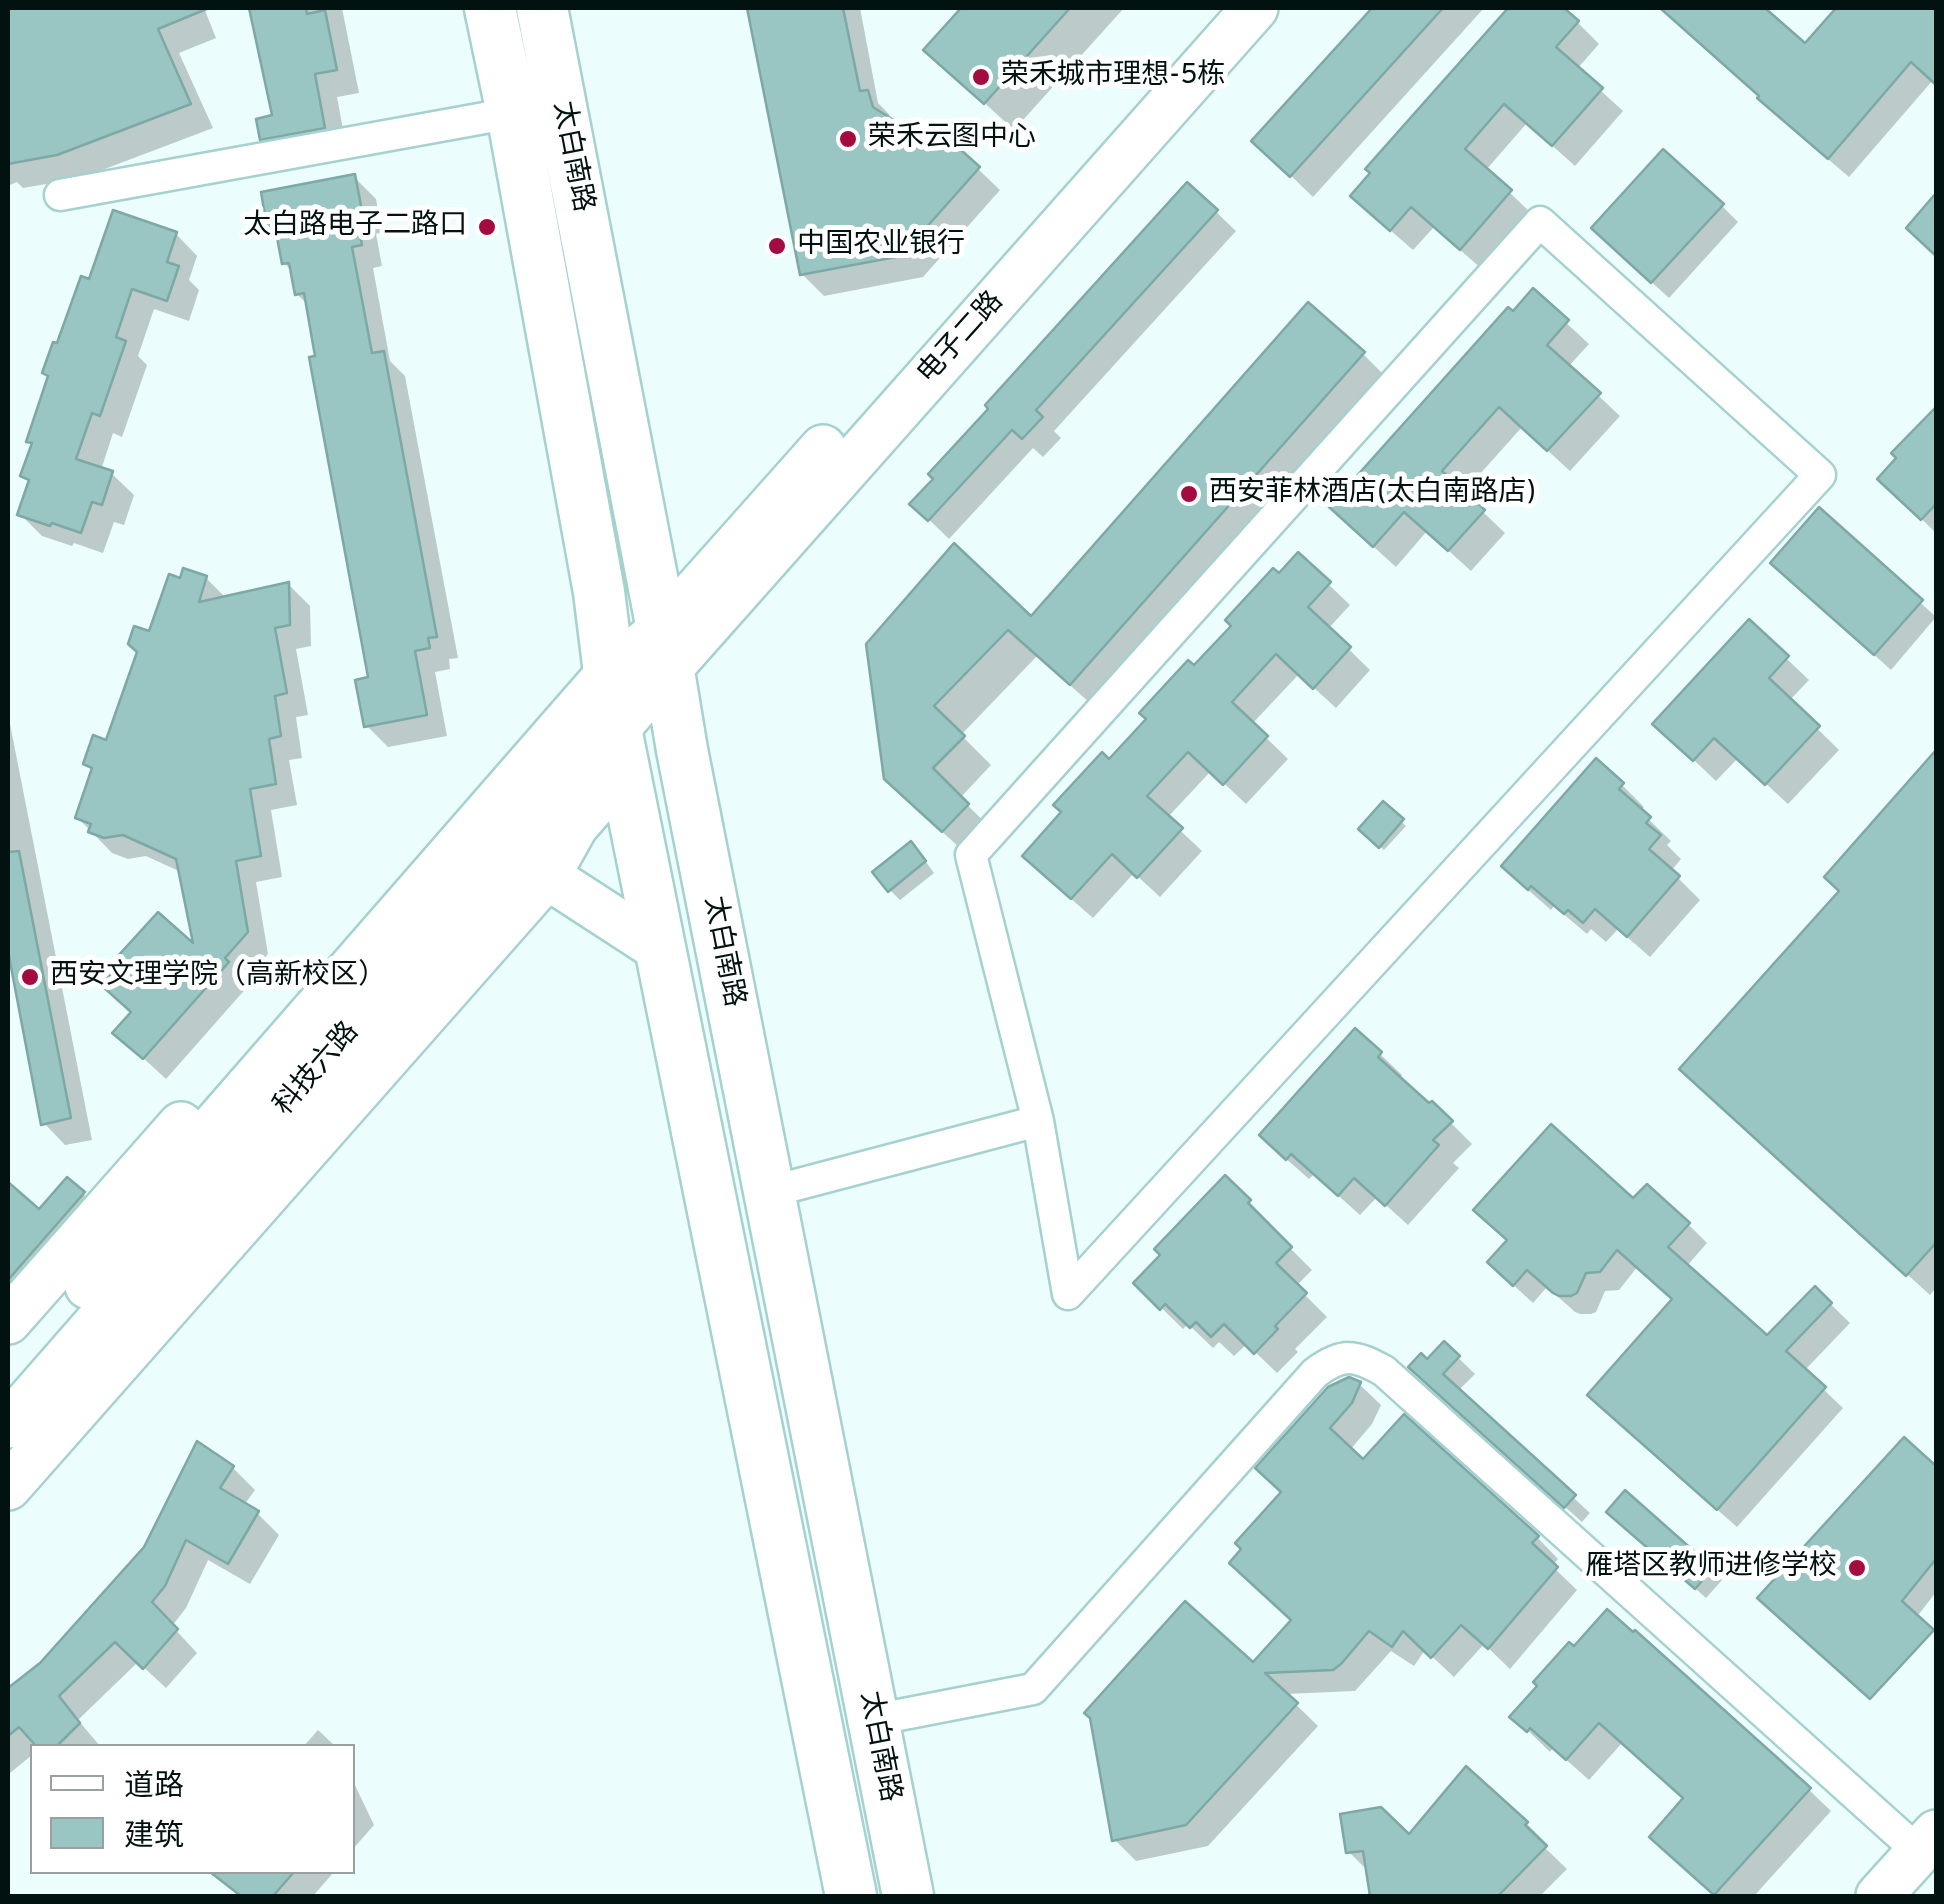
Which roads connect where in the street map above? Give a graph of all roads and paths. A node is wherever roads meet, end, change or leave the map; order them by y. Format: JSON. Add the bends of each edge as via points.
{"nodes":[{"id":1,"x":490,"y":8,"type":"edge"},
{"id":2,"x":542,"y":8,"type":"edge"},
{"id":3,"x":1216,"y":8,"type":"edge"},
{"id":4,"x":1255,"y":8,"type":"edge"},
{"id":5,"x":512,"y":113,"type":"junction"},
{"id":6,"x":60,"y":195,"type":"dead end"},
{"id":7,"x":665,"y":649,"type":"junction"},
{"id":8,"x":608,"y":659,"type":"junction"},
{"id":9,"x":620,"y":749,"type":"junction"},
{"id":10,"x":505,"y":857,"type":"junction"},
{"id":11,"x":547,"y":876,"type":"junction"},
{"id":12,"x":661,"y":950,"type":"junction"},
{"id":13,"x":1038,"y":1122,"type":"junction"},
{"id":14,"x":769,"y":1192,"type":"junction"},
{"id":15,"x":8,"y":1322,"type":"edge"},
{"id":16,"x":8,"y":1378,"type":"edge"},
{"id":17,"x":8,"y":1425,"type":"edge"},
{"id":18,"x":8,"y":1488,"type":"edge"},
{"id":19,"x":873,"y":1720,"type":"junction"},
{"id":20,"x":1928,"y":1843,"type":"edge"},
{"id":21,"x":851,"y":1896,"type":"edge"},
{"id":22,"x":908,"y":1896,"type":"edge"},
{"id":23,"x":1879,"y":1896,"type":"edge"}],
"edges":[{"from":1,"to":5,"type":"main road","name":"太白南路"},
{"from":2,"to":7,"type":"main road","name":"太白南路"},
{"from":3,"to":7,"type":"main road","name":"电子二路"},
{"from":4,"to":7,"type":"main road","name":"电子二路"},
{"from":5,"to":6,"type":"street"},
{"from":5,"to":8,"type":"main road","name":"太白南路"},
{"from":7,"to":8,"type":"main road","name":"科技六路"},
{"from":7,"to":9,"type":"main road","name":"科技六路"},
{"from":7,"to":14,"type":"main road","name":"太白南路"},
{"from":8,"to":9,"type":"main road","name":"太白南路"},
{"from":8,"to":15,"type":"main road"},
{"from":8,"to":16,"type":"main road","name":"科技六路"},
{"from":9,"to":10,"type":"main road","name":"科技六路"},
{"from":9,"to":11,"type":"main road"},
{"from":9,"to":12,"type":"main road","name":"太白南路"},
{"from":10,"to":11,"type":"main road"},
{"from":10,"to":17,"type":"main road","name":"科技六路"},
{"from":11,"to":12,"type":"main road"},
{"from":11,"to":18,"type":"main road"},
{"from":12,"to":21,"type":"main road","name":"太白南路"},
{"from":13,"to":13,"type":"street","via":[[971,856],[1540,222],[1820,475],[1068,1294]]},
{"from":13,"to":14,"type":"street"},
{"from":14,"to":19,"type":"main road","name":"太白南路"},
{"from":19,"to":20,"type":"street","via":[[1033,1689],[1315,1373],[1333,1360],[1358,1357],[1384,1370]]},
{"from":19,"to":22,"type":"main road","name":"太白南路"},
{"from":20,"to":23,"type":"main road"}]}
